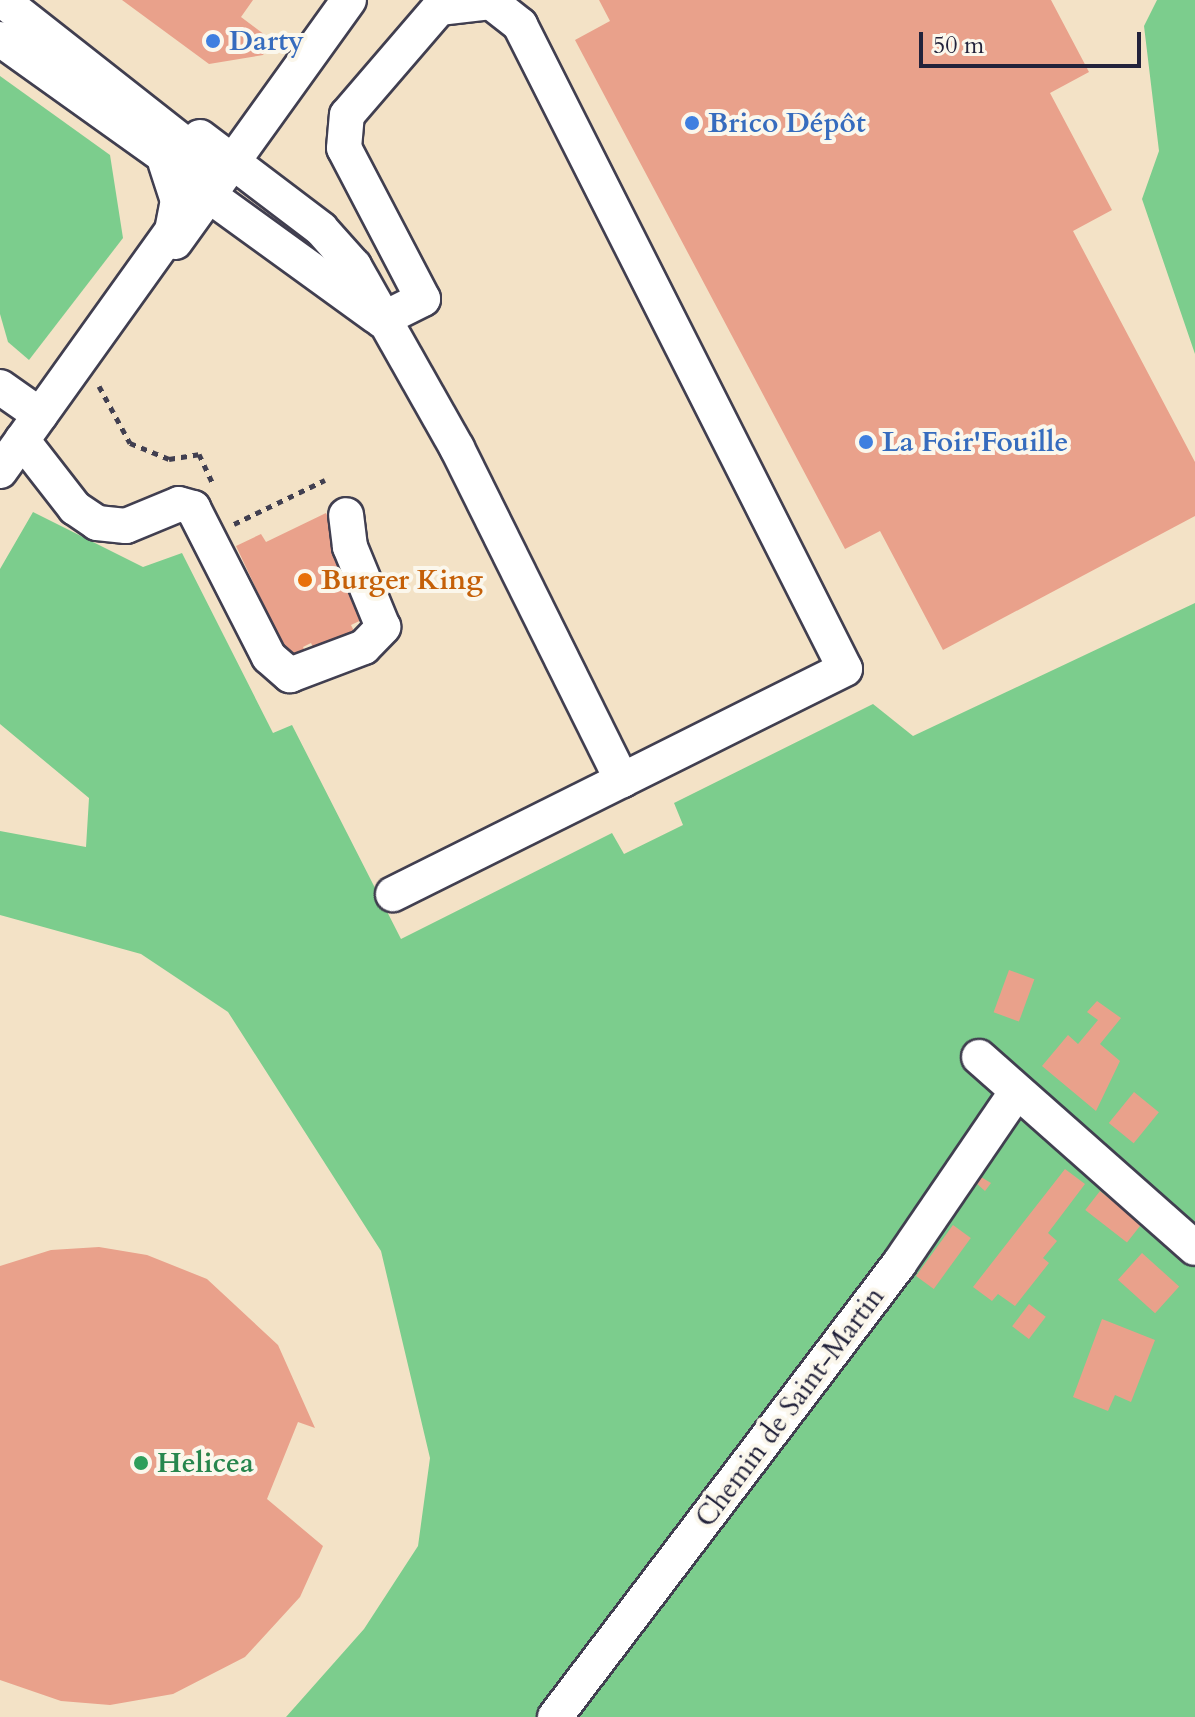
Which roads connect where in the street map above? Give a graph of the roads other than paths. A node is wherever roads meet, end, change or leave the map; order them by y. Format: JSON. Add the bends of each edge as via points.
{"nodes":[{"id":1,"x":2,"y":0,"type":"edge"},
{"id":2,"x":349,"y":0,"type":"edge"},
{"id":3,"x":443,"y":4,"type":"edge"},
{"id":4,"x":0,"y":39,"type":"edge"},
{"id":5,"x":269,"y":108,"type":"junction"},
{"id":6,"x":158,"y":117,"type":"junction"},
{"id":7,"x":200,"y":137,"type":"junction"},
{"id":8,"x":166,"y":163,"type":"junction"},
{"id":9,"x":234,"y":164,"type":"junction"},
{"id":10,"x":201,"y":194,"type":"junction"},
{"id":11,"x":155,"y":262,"type":"junction"},
{"id":12,"x":381,"y":320,"type":"junction"},
{"id":13,"x":0,"y":387,"type":"edge"},
{"id":14,"x":31,"y":428,"type":"junction"},
{"id":15,"x":0,"y":471,"type":"edge"},
{"id":16,"x":346,"y":515,"type":"dead end"},
{"id":17,"x":622,"y":780,"type":"junction"},
{"id":18,"x":393,"y":894,"type":"dead end"},
{"id":19,"x":979,"y":1057,"type":"dead end"},
{"id":20,"x":1017,"y":1091,"type":"junction"},
{"id":21,"x":1195,"y":1248,"type":"edge"},
{"id":22,"x":555,"y":1717,"type":"edge"}],
"edges":[{"from":1,"to":6,"type":"street"},
{"from":2,"to":5,"type":"street"},
{"from":3,"to":12,"type":"street","via":[[347,115],[342,137],[354,170],[423,299]]},
{"from":3,"to":17,"type":"street","via":[[491,2],[520,25],[845,669]]},
{"from":4,"to":8,"type":"street"},
{"from":5,"to":7,"type":"street","via":[[236,134]]},
{"from":5,"to":9,"type":"street"},
{"from":6,"to":7,"type":"street"},
{"from":6,"to":10,"type":"street"},
{"from":7,"to":9,"type":"street"},
{"from":8,"to":10,"type":"street"},
{"from":8,"to":11,"type":"street","via":[[178,209]]},
{"from":9,"to":10,"type":"street"},
{"from":9,"to":12,"type":"street","via":[[335,242]]},
{"from":10,"to":11,"type":"street"},
{"from":10,"to":12,"type":"street"},
{"from":11,"to":14,"type":"street"},
{"from":12,"to":17,"type":"street","via":[[446,428]]},
{"from":13,"to":14,"type":"street"},
{"from":14,"to":15,"type":"street"},
{"from":14,"to":16,"type":"street","via":[[75,508],[97,523],[134,525],[179,504],[197,512],[269,657],[296,676],[371,643],[383,627],[350,547]]},
{"from":17,"to":18,"type":"street"},
{"from":19,"to":20,"type":"street"},
{"from":20,"to":21,"type":"street"},
{"from":20,"to":22,"type":"street","name":"Chemin de Saint-Martin","via":[[899,1264]]}]}
